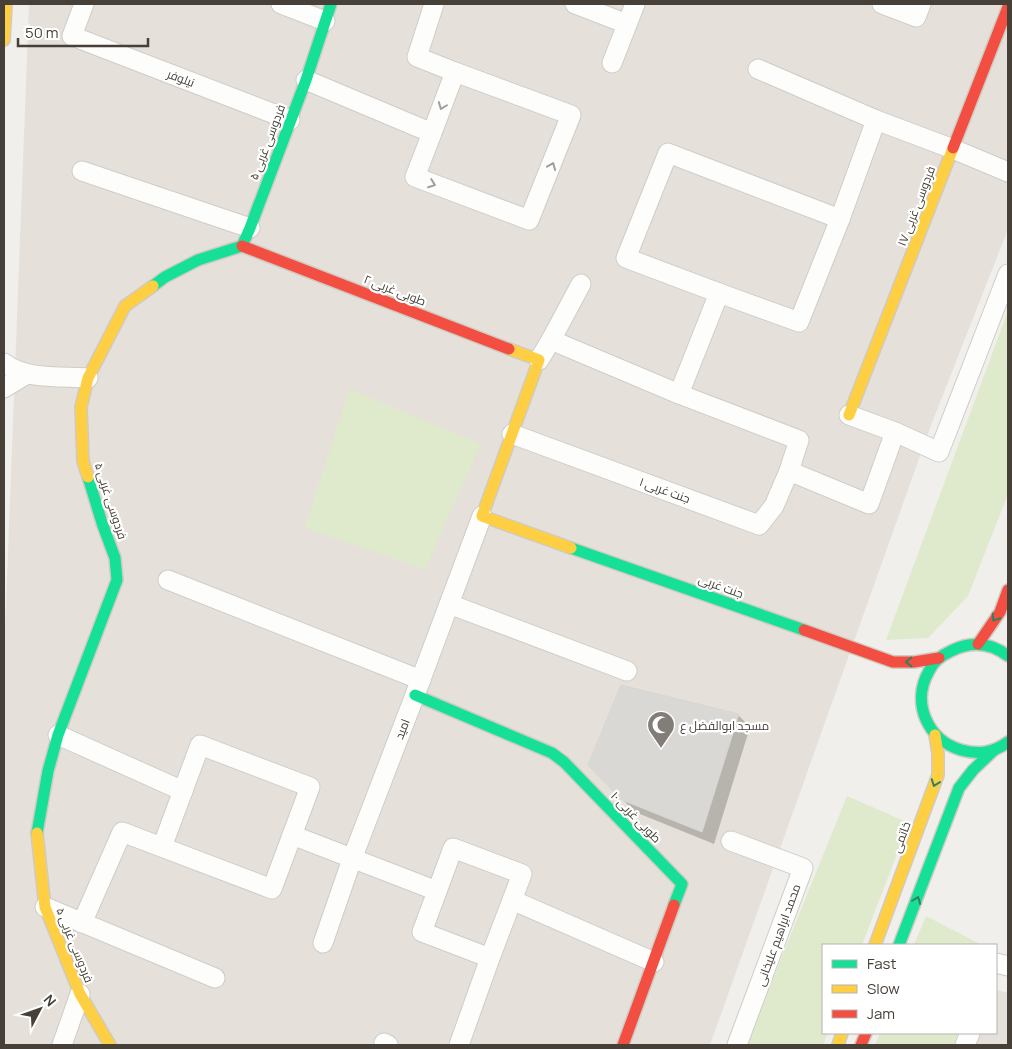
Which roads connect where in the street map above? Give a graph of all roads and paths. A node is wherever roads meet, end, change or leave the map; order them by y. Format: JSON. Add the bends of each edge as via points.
{"nodes":[{"id":1,"x":6,"y":4,"type":"edge"},
{"id":2,"x":84,"y":4,"type":"edge"},
{"id":3,"x":281,"y":4,"type":"edge"},
{"id":4,"x":434,"y":4,"type":"edge"},
{"id":5,"x":575,"y":4,"type":"edge"},
{"id":6,"x":635,"y":4,"type":"edge"},
{"id":7,"x":882,"y":4,"type":"edge"},
{"id":8,"x":921,"y":4,"type":"edge"},
{"id":9,"x":1008,"y":7,"type":"edge"},
{"id":10,"x":328,"y":12,"type":"edge"},
{"id":11,"x":627,"y":24,"type":"junction"},
{"id":12,"x":4,"y":40,"type":"edge"},
{"id":13,"x":612,"y":63,"type":"dead end"},
{"id":14,"x":758,"y":69,"type":"dead end"},
{"id":15,"x":455,"y":72,"type":"junction"},
{"id":16,"x":306,"y":80,"type":"junction"},
{"id":17,"x":290,"y":120,"type":"junction"},
{"id":18,"x":876,"y":120,"type":"junction"},
{"id":19,"x":432,"y":133,"type":"junction"},
{"id":20,"x":953,"y":149,"type":"junction"},
{"id":21,"x":82,"y":171,"type":"dead end"},
{"id":22,"x":1008,"y":172,"type":"edge"},
{"id":23,"x":840,"y":219,"type":"junction"},
{"id":24,"x":250,"y":228,"type":"junction"},
{"id":25,"x":242,"y":246,"type":"junction"},
{"id":26,"x":1008,"y":274,"type":"edge"},
{"id":27,"x":581,"y":284,"type":"dead end"},
{"id":28,"x":719,"y":293,"type":"junction"},
{"id":29,"x":551,"y":340,"type":"junction"},
{"id":30,"x":539,"y":360,"type":"junction"},
{"id":31,"x":4,"y":363,"type":"edge"},
{"id":32,"x":27,"y":374,"type":"junction"},
{"id":33,"x":88,"y":378,"type":"junction"},
{"id":34,"x":4,"y":388,"type":"edge"},
{"id":35,"x":679,"y":394,"type":"junction"},
{"id":36,"x":849,"y":416,"type":"joint"},
{"id":37,"x":894,"y":432,"type":"junction"},
{"id":38,"x":512,"y":434,"type":"junction"},
{"id":39,"x":789,"y":471,"type":"junction"},
{"id":40,"x":482,"y":516,"type":"junction"},
{"id":41,"x":168,"y":580,"type":"dead end"},
{"id":42,"x":1008,"y":590,"type":"edge"},
{"id":43,"x":449,"y":604,"type":"junction"},
{"id":44,"x":978,"y":644,"type":"junction"},
{"id":45,"x":1008,"y":656,"type":"edge"},
{"id":46,"x":879,"y":657,"type":"junction"},
{"id":47,"x":939,"y":658,"type":"junction"},
{"id":48,"x":627,"y":672,"type":"dead end"},
{"id":49,"x":897,"y":674,"type":"dead end"},
{"id":50,"x":418,"y":688,"type":"junction"},
{"id":51,"x":911,"y":694,"type":"dead end"},
{"id":52,"x":924,"y":717,"type":"junction"},
{"id":53,"x":58,"y":735,"type":"junction"},
{"id":54,"x":935,"y":735,"type":"junction"},
{"id":55,"x":1008,"y":742,"type":"edge"},
{"id":56,"x":994,"y":750,"type":"junction"},
{"id":57,"x":183,"y":791,"type":"junction"},
{"id":58,"x":292,"y":835,"type":"junction"},
{"id":59,"x":731,"y":841,"type":"dead end"},
{"id":60,"x":162,"y":847,"type":"junction"},
{"id":61,"x":352,"y":859,"type":"junction"},
{"id":62,"x":437,"y":891,"type":"junction"},
{"id":63,"x":512,"y":900,"type":"junction"},
{"id":64,"x":45,"y":907,"type":"junction"},
{"id":65,"x":82,"y":923,"type":"junction"},
{"id":66,"x":323,"y":943,"type":"dead end"},
{"id":67,"x":875,"y":944,"type":"edge"},
{"id":68,"x":899,"y":944,"type":"edge"},
{"id":69,"x":490,"y":958,"type":"junction"},
{"id":70,"x":654,"y":962,"type":"junction"},
{"id":71,"x":215,"y":978,"type":"dead end"},
{"id":72,"x":80,"y":994,"type":"junction"},
{"id":73,"x":62,"y":1045,"type":"edge"},
{"id":74,"x":110,"y":1045,"type":"edge"},
{"id":75,"x":459,"y":1045,"type":"edge"},
{"id":76,"x":623,"y":1045,"type":"edge"},
{"id":77,"x":737,"y":1045,"type":"edge"}],
"edges":[{"from":1,"to":12,"type":"street"},
{"from":2,"to":17,"type":"street","name":"نیلوفر","via":[[72,36]]},
{"from":3,"to":10,"type":"street"},
{"from":4,"to":15,"type":"street","via":[[417,56]]},
{"from":5,"to":11,"type":"street"},
{"from":6,"to":11,"type":"street"},
{"from":7,"to":8,"type":"street","via":[[916,17]]},
{"from":9,"to":20,"type":"street","name":"فردوسی غربی ۱۷"},
{"from":10,"to":16,"type":"street","name":"فردوسی غربی ۵"},
{"from":11,"to":13,"type":"street"},
{"from":14,"to":18,"type":"street"},
{"from":15,"to":19,"type":"street","one_way":true},
{"from":19,"to":15,"type":"street","one_way":true,"via":[[415,177],[529,220],[571,115]]},
{"from":16,"to":17,"type":"street","name":"فردوسی غربی ۵"},
{"from":16,"to":19,"type":"street"},
{"from":17,"to":24,"type":"street","name":"فردوسی غربی ۵"},
{"from":18,"to":20,"type":"street"},
{"from":18,"to":23,"type":"street"},
{"from":20,"to":22,"type":"street"},
{"from":20,"to":36,"type":"street","name":"فردوسی غربی ۱۷"},
{"from":21,"to":24,"type":"street"},
{"from":23,"to":28,"type":"street","via":[[799,322]]},
{"from":23,"to":28,"type":"street","via":[[668,153],[626,258]]},
{"from":24,"to":25,"type":"street","name":"فردوسی غربی ۵"},
{"from":25,"to":30,"type":"street","name":"طوبی غربی ۲"},
{"from":25,"to":33,"type":"street","name":"فردوسی غربی ۵","via":[[181,268],[125,306]]},
{"from":26,"to":37,"type":"street","via":[[939,452]]},
{"from":27,"to":29,"type":"street"},
{"from":28,"to":35,"type":"street"},
{"from":29,"to":30,"type":"street"},
{"from":29,"to":35,"type":"street"},
{"from":30,"to":38,"type":"street"},
{"from":31,"to":32,"type":"street"},
{"from":32,"to":33,"type":"street"},
{"from":32,"to":34,"type":"street"},
{"from":33,"to":53,"type":"street","name":"فردوسی غربی ۵","via":[[82,407],[83,461],[115,558],[117,580]]},
{"from":35,"to":39,"type":"street","via":[[799,440]]},
{"from":36,"to":37,"type":"street"},
{"from":37,"to":39,"type":"street","via":[[869,504]]},
{"from":38,"to":39,"type":"street","name":"جنت غربی ۱","via":[[759,525],[774,506]]},
{"from":38,"to":40,"type":"street"},
{"from":40,"to":43,"type":"street","name":"امید"},
{"from":40,"to":46,"type":"street","name":"جنت غربی"},
{"from":41,"to":50,"type":"street"},
{"from":42,"to":44,"type":"street","one_way":true,"via":[[1000,612]]},
{"from":43,"to":48,"type":"street"},
{"from":43,"to":50,"type":"street","name":"امید"},
{"from":44,"to":45,"type":"street","via":[[992,646]]},
{"from":44,"to":47,"type":"street","via":[[950,650]]},
{"from":47,"to":46,"type":"street","one_way":true,"via":[[893,662]]},
{"from":46,"to":49,"type":"street","name":"جنت غربی"},
{"from":47,"to":52,"type":"street","via":[[928,670],[922,685]]},
{"from":50,"to":61,"type":"street","name":"امید"},
{"from":50,"to":70,"type":"street","name":"طوبی غربی ۱۰","via":[[552,753],[682,884]]},
{"from":51,"to":52,"type":"street"},
{"from":52,"to":54,"type":"street"},
{"from":53,"to":57,"type":"street"},
{"from":53,"to":64,"type":"street","name":"فردوسی غربی ۵","via":[[37,830]]},
{"from":54,"to":56,"type":"street","via":[[962,752]]},
{"from":54,"to":67,"type":"street","name":"خاتمی","one_way":true,"via":[[938,775]]},
{"from":55,"to":56,"type":"street"},
{"from":68,"to":56,"type":"street","one_way":true,"via":[[959,788]]},
{"from":57,"to":58,"type":"street","via":[[200,746],[310,787]]},
{"from":57,"to":60,"type":"street"},
{"from":58,"to":60,"type":"street","via":[[272,889]]},
{"from":58,"to":61,"type":"street"},
{"from":59,"to":77,"type":"street","name":"محمد ابراهیم علیخانی","via":[[803,868]]},
{"from":60,"to":65,"type":"street","via":[[122,832]]},
{"from":61,"to":62,"type":"street"},
{"from":61,"to":66,"type":"street","name":"امید"},
{"from":62,"to":63,"type":"street","via":[[454,848],[522,874]]},
{"from":62,"to":69,"type":"street","via":[[422,932]]},
{"from":63,"to":69,"type":"street"},
{"from":63,"to":70,"type":"street"},
{"from":64,"to":65,"type":"street"},
{"from":64,"to":72,"type":"street","name":"فردوسی غربی ۵"},
{"from":65,"to":71,"type":"street"},
{"from":69,"to":75,"type":"street"},
{"from":70,"to":76,"type":"street","name":"طوبی غربی ۱۰"},
{"from":72,"to":73,"type":"street"},
{"from":72,"to":74,"type":"street","name":"فردوسی غربی ۵"}]}
